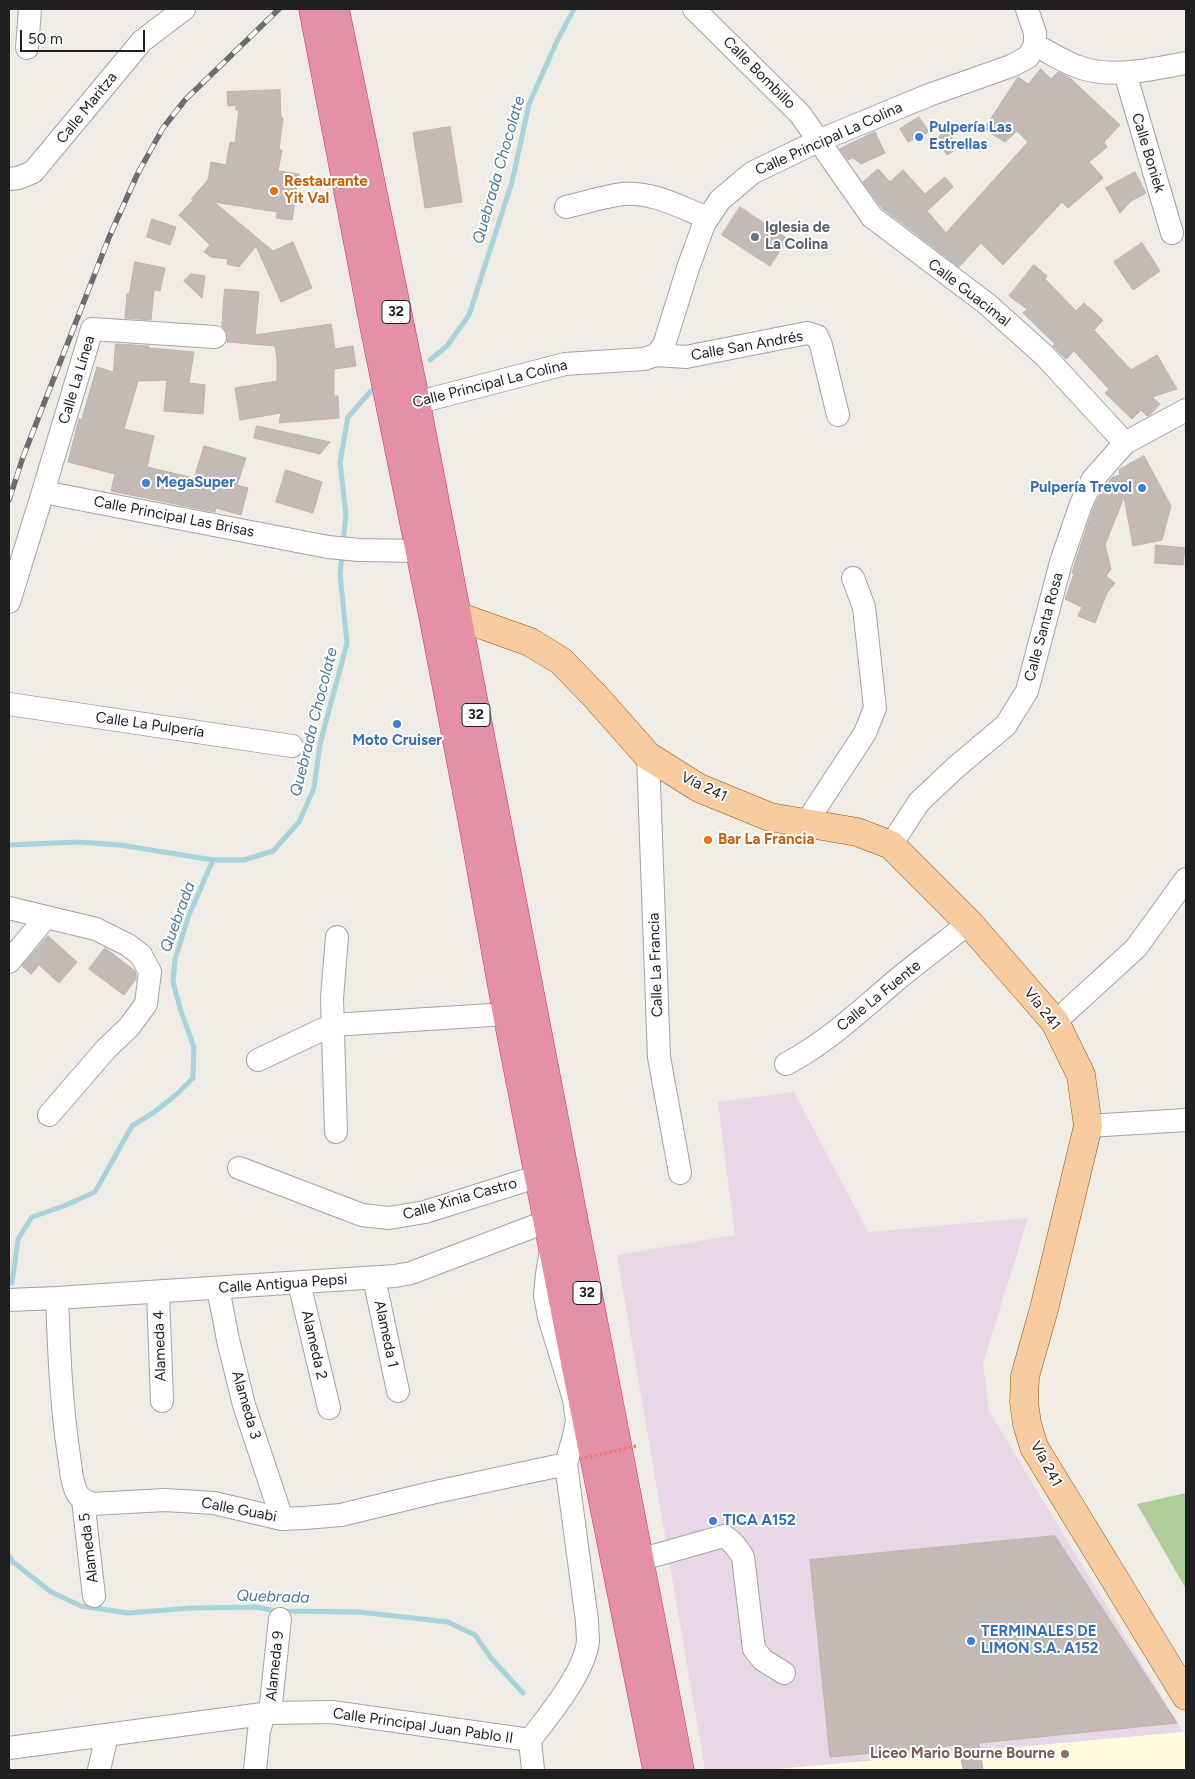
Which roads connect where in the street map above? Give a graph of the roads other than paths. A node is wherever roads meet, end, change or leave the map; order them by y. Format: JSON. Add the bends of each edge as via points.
{"nodes":[{"id":1,"x":30,"y":9,"type":"edge"},
{"id":2,"x":184,"y":9,"type":"edge"},
{"id":3,"x":313,"y":9,"type":"edge"},
{"id":4,"x":335,"y":9,"type":"edge"},
{"id":5,"x":694,"y":9,"type":"edge"},
{"id":6,"x":1027,"y":9,"type":"edge"},
{"id":7,"x":1035,"y":45,"type":"junction"},
{"id":8,"x":27,"y":48,"type":"dead end"},
{"id":9,"x":1186,"y":63,"type":"edge"},
{"id":10,"x":1125,"y":73,"type":"junction"},
{"id":11,"x":818,"y":141,"type":"junction"},
{"id":12,"x":9,"y":179,"type":"edge"},
{"id":13,"x":566,"y":207,"type":"dead end"},
{"id":14,"x":708,"y":218,"type":"junction"},
{"id":15,"x":1172,"y":233,"type":"dead end"},
{"id":16,"x":215,"y":337,"type":"dead end"},
{"id":17,"x":656,"y":355,"type":"junction"},
{"id":18,"x":404,"y":406,"type":"junction"},
{"id":19,"x":1186,"y":410,"type":"edge"},
{"id":20,"x":838,"y":415,"type":"dead end"},
{"id":21,"x":1125,"y":443,"type":"junction"},
{"id":22,"x":43,"y":492,"type":"junction"},
{"id":23,"x":419,"y":551,"type":"junction"},
{"id":24,"x":853,"y":578,"type":"dead end"},
{"id":25,"x":9,"y":602,"type":"edge"},
{"id":26,"x":445,"y":619,"type":"junction"},
{"id":27,"x":9,"y":704,"type":"edge"},
{"id":28,"x":292,"y":746,"type":"dead end"},
{"id":29,"x":648,"y":756,"type":"junction"},
{"id":30,"x":806,"y":823,"type":"junction"},
{"id":31,"x":892,"y":845,"type":"junction"},
{"id":32,"x":1186,"y":879,"type":"edge"},
{"id":33,"x":9,"y":908,"type":"edge"},
{"id":34,"x":46,"y":917,"type":"junction"},
{"id":35,"x":969,"y":923,"type":"junction"},
{"id":36,"x":337,"y":938,"type":"dead end"},
{"id":37,"x":9,"y":962,"type":"edge"},
{"id":38,"x":507,"y":1014,"type":"junction"},
{"id":39,"x":1055,"y":1022,"type":"junction"},
{"id":40,"x":332,"y":1025,"type":"junction"},
{"id":41,"x":258,"y":1060,"type":"dead end"},
{"id":42,"x":786,"y":1064,"type":"dead end"},
{"id":43,"x":49,"y":1115,"type":"dead end"},
{"id":44,"x":1186,"y":1120,"type":"edge"},
{"id":45,"x":1088,"y":1126,"type":"junction"},
{"id":46,"x":336,"y":1132,"type":"dead end"},
{"id":47,"x":239,"y":1168,"type":"dead end"},
{"id":48,"x":680,"y":1173,"type":"dead end"},
{"id":49,"x":540,"y":1176,"type":"junction"},
{"id":50,"x":550,"y":1233,"type":"junction"},
{"id":51,"x":374,"y":1278,"type":"junction"},
{"id":52,"x":299,"y":1283,"type":"junction"},
{"id":53,"x":218,"y":1288,"type":"junction"},
{"id":54,"x":158,"y":1292,"type":"junction"},
{"id":55,"x":57,"y":1298,"type":"junction"},
{"id":56,"x":9,"y":1300,"type":"edge"},
{"id":57,"x":398,"y":1391,"type":"dead end"},
{"id":58,"x":162,"y":1401,"type":"dead end"},
{"id":59,"x":329,"y":1408,"type":"dead end"},
{"id":60,"x":573,"y":1462,"type":"junction"},
{"id":61,"x":83,"y":1500,"type":"junction"},
{"id":62,"x":282,"y":1519,"type":"junction"},
{"id":63,"x":638,"y":1560,"type":"junction"},
{"id":64,"x":94,"y":1596,"type":"dead end"},
{"id":65,"x":280,"y":1619,"type":"dead end"},
{"id":66,"x":784,"y":1673,"type":"dead end"},
{"id":67,"x":1186,"y":1696,"type":"edge"},
{"id":68,"x":267,"y":1713,"type":"junction"},
{"id":69,"x":107,"y":1735,"type":"junction"},
{"id":70,"x":530,"y":1740,"type":"junction"},
{"id":71,"x":9,"y":1748,"type":"edge"},
{"id":72,"x":99,"y":1770,"type":"edge"},
{"id":73,"x":255,"y":1770,"type":"edge"},
{"id":74,"x":533,"y":1770,"type":"edge"},
{"id":75,"x":657,"y":1770,"type":"edge"},
{"id":76,"x":680,"y":1770,"type":"edge"}],
"edges":[{"from":1,"to":8,"type":"street"},
{"from":2,"to":12,"type":"street","name":"Calle Maritza","via":[[142,41],[33,172]]},
{"from":3,"to":18,"type":"highway","number":"32","via":[[374,326]]},
{"from":4,"to":18,"type":"highway","number":"32"},
{"from":5,"to":11,"type":"street","name":"Calle Bombillo","via":[[800,114]]},
{"from":6,"to":7,"type":"street"},
{"from":7,"to":10,"type":"street","via":[[1077,67]]},
{"from":7,"to":11,"type":"street","name":"Calle Principal La Colina","via":[[1028,57],[1011,66],[929,95]]},
{"from":9,"to":10,"type":"street"},
{"from":10,"to":15,"type":"street","name":"Calle Boniek"},
{"from":11,"to":14,"type":"street","name":"Calle Principal La Colina","via":[[752,173],[720,200]]},
{"from":11,"to":21,"type":"street","name":"Calle Guacimal","via":[[872,217],[987,304],[1045,356]]},
{"from":13,"to":14,"type":"street","via":[[624,194],[641,194]]},
{"from":14,"to":17,"type":"street","name":"Calle Principal La Colina","via":[[688,268],[664,345]]},
{"from":16,"to":22,"type":"street","name":"Calle La Línea","via":[[92,329]]},
{"from":17,"to":18,"type":"street","name":"Calle Principal La Colina","via":[[644,359],[565,364]]},
{"from":17,"to":20,"type":"street","name":"Calle San Andrés","via":[[686,357],[807,334],[816,336]]},
{"from":18,"to":23,"type":"highway","number":"32"},
{"from":18,"to":26,"type":"highway","number":"32"},
{"from":19,"to":21,"type":"street","name":"Calle Santa Rosa"},
{"from":21,"to":31,"type":"street","name":"Calle Santa Rosa","via":[[1093,479],[1080,504],[1027,691],[1006,725],[919,802]]},
{"from":22,"to":23,"type":"street","name":"Calle Principal Las Brisas","via":[[328,547]]},
{"from":22,"to":25,"type":"street"},
{"from":23,"to":26,"type":"highway","number":"32"},
{"from":24,"to":30,"type":"street","via":[[864,607],[874,708],[865,733]]},
{"from":26,"to":29,"type":"main road","name":"Vía 241","via":[[530,642],[561,661]]},
{"from":26,"to":38,"type":"highway","number":"32","via":[[470,810]]},
{"from":26,"to":63,"type":"highway","number":"32"},
{"from":27,"to":28,"type":"street","name":"Calle La Pulpería"},
{"from":29,"to":30,"type":"main road","name":"Vía 241","via":[[699,788],[770,816]]},
{"from":29,"to":48,"type":"street","name":"Calle La Francia","via":[[659,1057]]},
{"from":30,"to":31,"type":"main road","name":"Vía 241","via":[[857,832]]},
{"from":31,"to":35,"type":"main road","name":"Vía 241"},
{"from":32,"to":39,"type":"street","via":[[1136,948]]},
{"from":33,"to":34,"type":"street"},
{"from":34,"to":37,"type":"street"},
{"from":34,"to":43,"type":"street","via":[[96,929],[128,945],[140,955],[150,972],[146,1004]]},
{"from":35,"to":39,"type":"main road","name":"Vía 241"},
{"from":35,"to":42,"type":"street","name":"Calle La Fuente","via":[[807,1053]]},
{"from":36,"to":40,"type":"street"},
{"from":38,"to":40,"type":"street"},
{"from":38,"to":49,"type":"highway","number":"32"},
{"from":39,"to":45,"type":"main road","name":"Vía 241","via":[[1081,1075]]},
{"from":40,"to":41,"type":"street"},
{"from":40,"to":46,"type":"street"},
{"from":44,"to":45,"type":"street"},
{"from":45,"to":67,"type":"main road","name":"Vía 241","via":[[1025,1376],[1027,1424],[1034,1447]]},
{"from":47,"to":49,"type":"street","name":"Calle Xinia Castro","via":[[362,1215],[389,1218],[425,1212]]},
{"from":49,"to":50,"type":"highway","number":"32"},
{"from":50,"to":51,"type":"street","name":"Calle Antigua Pepsi","via":[[410,1273]]},
{"from":50,"to":60,"type":"street","name":"Calle Principal Juan Pablo II","via":[[546,1295],[549,1317],[574,1399],[577,1421]]},
{"from":50,"to":75,"type":"highway","number":"32"},
{"from":51,"to":52,"type":"street","name":"Calle Antigua Pepsi"},
{"from":51,"to":57,"type":"street","name":"Alameda 1"},
{"from":52,"to":53,"type":"street","name":"Calle Antigua Pepsi"},
{"from":52,"to":59,"type":"street","name":"Alameda 2"},
{"from":53,"to":54,"type":"street","name":"Calle Antigua Pepsi"},
{"from":53,"to":62,"type":"street","name":"Alameda 3","via":[[244,1406]]},
{"from":54,"to":55,"type":"street","name":"Calle Antigua Pepsi"},
{"from":54,"to":58,"type":"street","name":"Alameda 4"},
{"from":55,"to":56,"type":"street","name":"Calle Antigua Pepsi"},
{"from":55,"to":61,"type":"street","via":[[64,1427],[73,1486]]},
{"from":60,"to":62,"type":"street","name":"Calle Guabi","via":[[341,1515]]},
{"from":60,"to":70,"type":"street","name":"Calle Principal Juan Pablo II","via":[[588,1642],[574,1677]]},
{"from":61,"to":62,"type":"street","name":"Calle Guabi","via":[[92,1504],[164,1500],[214,1503]]},
{"from":61,"to":64,"type":"street","name":"Alameda 5"},
{"from":63,"to":66,"type":"street","via":[[724,1536],[728,1539],[743,1557],[754,1649],[763,1660]]},
{"from":63,"to":76,"type":"highway","number":"32"},
{"from":65,"to":68,"type":"street","name":"Alameda 9"},
{"from":68,"to":69,"type":"street","name":"Calle Principal Juan Pablo II"},
{"from":68,"to":70,"type":"street","name":"Calle Principal Juan Pablo II","via":[[332,1712]]},
{"from":68,"to":73,"type":"street","name":"Alameda 9","via":[[259,1731]]},
{"from":69,"to":71,"type":"street","name":"Calle Principal Juan Pablo II"},
{"from":69,"to":72,"type":"street"},
{"from":70,"to":74,"type":"street"}]}
